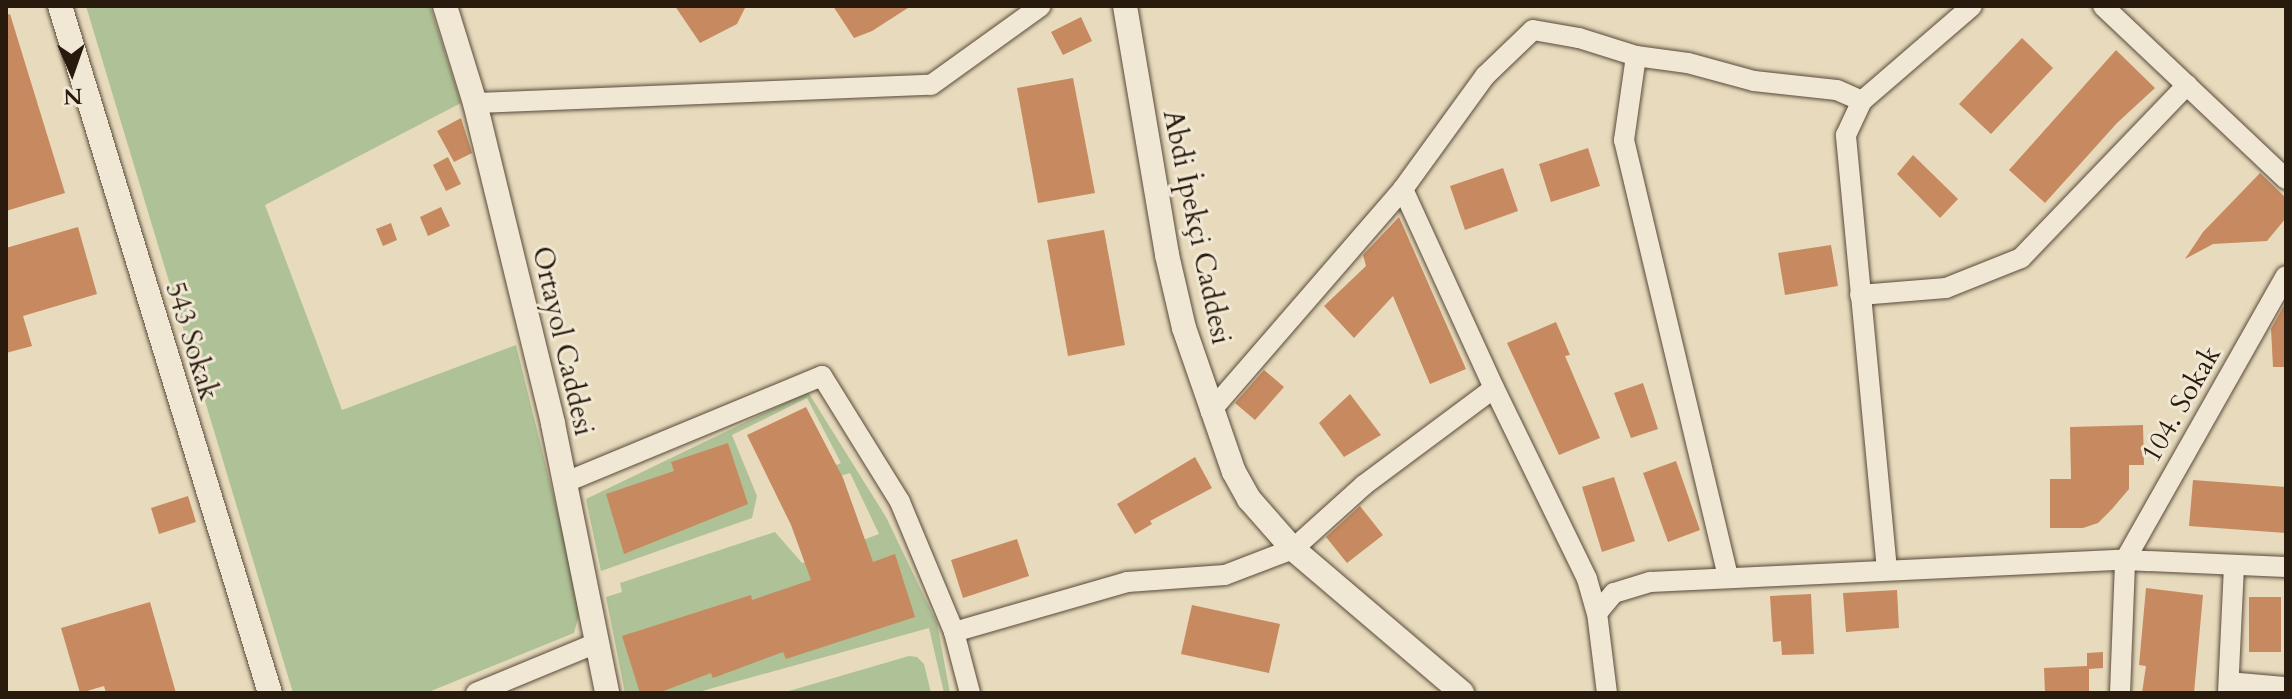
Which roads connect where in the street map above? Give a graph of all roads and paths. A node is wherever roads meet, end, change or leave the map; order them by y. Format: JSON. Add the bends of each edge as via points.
{"nodes":[{"id":1,"x":60,"y":6,"type":"edge"},
{"id":2,"x":445,"y":6,"type":"edge"},
{"id":3,"x":1041,"y":6,"type":"edge"},
{"id":4,"x":1125,"y":6,"type":"edge"},
{"id":5,"x":1972,"y":6,"type":"edge"},
{"id":6,"x":2103,"y":6,"type":"edge"},
{"id":7,"x":1636,"y":56,"type":"junction"},
{"id":8,"x":2187,"y":85,"type":"junction"},
{"id":9,"x":1862,"y":101,"type":"junction"},
{"id":10,"x":475,"y":103,"type":"junction"},
{"id":11,"x":2286,"y":179,"type":"edge"},
{"id":12,"x":1403,"y":189,"type":"junction"},
{"id":13,"x":2286,"y":276,"type":"edge"},
{"id":14,"x":1860,"y":295,"type":"junction"},
{"id":15,"x":1494,"y":388,"type":"junction"},
{"id":16,"x":1211,"y":411,"type":"junction"},
{"id":17,"x":566,"y":482,"type":"junction"},
{"id":18,"x":1293,"y":549,"type":"junction"},
{"id":19,"x":2125,"y":560,"type":"junction"},
{"id":20,"x":2234,"y":566,"type":"junction"},
{"id":21,"x":2286,"y":567,"type":"edge"},
{"id":22,"x":1887,"y":570,"type":"junction"},
{"id":23,"x":1728,"y":576,"type":"junction"},
{"id":24,"x":1597,"y":613,"type":"junction"},
{"id":25,"x":954,"y":632,"type":"junction"},
{"id":26,"x":597,"y":643,"type":"junction"},
{"id":27,"x":2286,"y":687,"type":"edge"},
{"id":28,"x":2229,"y":688,"type":"edge"},
{"id":29,"x":270,"y":693,"type":"edge"},
{"id":30,"x":476,"y":693,"type":"edge"},
{"id":31,"x":607,"y":693,"type":"edge"},
{"id":32,"x":970,"y":693,"type":"edge"},
{"id":33,"x":1462,"y":693,"type":"edge"},
{"id":34,"x":1607,"y":693,"type":"edge"},
{"id":35,"x":2120,"y":693,"type":"edge"},
{"id":36,"x":2281,"y":693,"type":"edge"}],
"edges":[{"from":1,"to":29,"type":"street","name":"543 Sokak"},
{"from":2,"to":10,"type":"street","name":"Ortayol Caddesi"},
{"from":3,"to":10,"type":"street","via":[[931,85]]},
{"from":4,"to":16,"type":"street","name":"Abdi İpekçi Caddesi","via":[[1167,255]]},
{"from":5,"to":9,"type":"street"},
{"from":6,"to":8,"type":"street"},
{"from":7,"to":9,"type":"street","via":[[1754,81],[1837,90]]},
{"from":7,"to":12,"type":"street","via":[[1533,30],[1485,76]]},
{"from":7,"to":23,"type":"street","via":[[1624,140]]},
{"from":8,"to":11,"type":"street"},
{"from":8,"to":14,"type":"street","via":[[2021,258],[1946,288]]},
{"from":9,"to":14,"type":"street","via":[[1846,135]]},
{"from":10,"to":17,"type":"street","name":"Ortayol Caddesi"},
{"from":12,"to":15,"type":"street"},
{"from":12,"to":16,"type":"street"},
{"from":13,"to":19,"type":"street","name":"104. Sokak"},
{"from":14,"to":22,"type":"street"},
{"from":15,"to":18,"type":"street","via":[[1364,485]]},
{"from":15,"to":24,"type":"street","via":[[1587,579]]},
{"from":16,"to":18,"type":"street","name":"Abdi İpekçi Caddesi","via":[[1249,499]]},
{"from":17,"to":25,"type":"street","via":[[822,376],[900,502]]},
{"from":17,"to":26,"type":"street","name":"Ortayol Caddesi"},
{"from":18,"to":25,"type":"street","via":[[1225,575],[1127,582]]},
{"from":18,"to":33,"type":"street","name":"Abdi İpekçi Caddesi"},
{"from":19,"to":20,"type":"street"},
{"from":19,"to":22,"type":"street"},
{"from":19,"to":35,"type":"street"},
{"from":20,"to":21,"type":"street"},
{"from":20,"to":28,"type":"street"},
{"from":22,"to":23,"type":"street"},
{"from":23,"to":24,"type":"street","via":[[1650,582],[1614,593]]},
{"from":24,"to":34,"type":"street"},
{"from":25,"to":32,"type":"street"},
{"from":26,"to":30,"type":"street"},
{"from":26,"to":31,"type":"street","name":"Ortayol Caddesi"},
{"from":27,"to":28,"type":"street"},
{"from":27,"to":36,"type":"street"}]}
